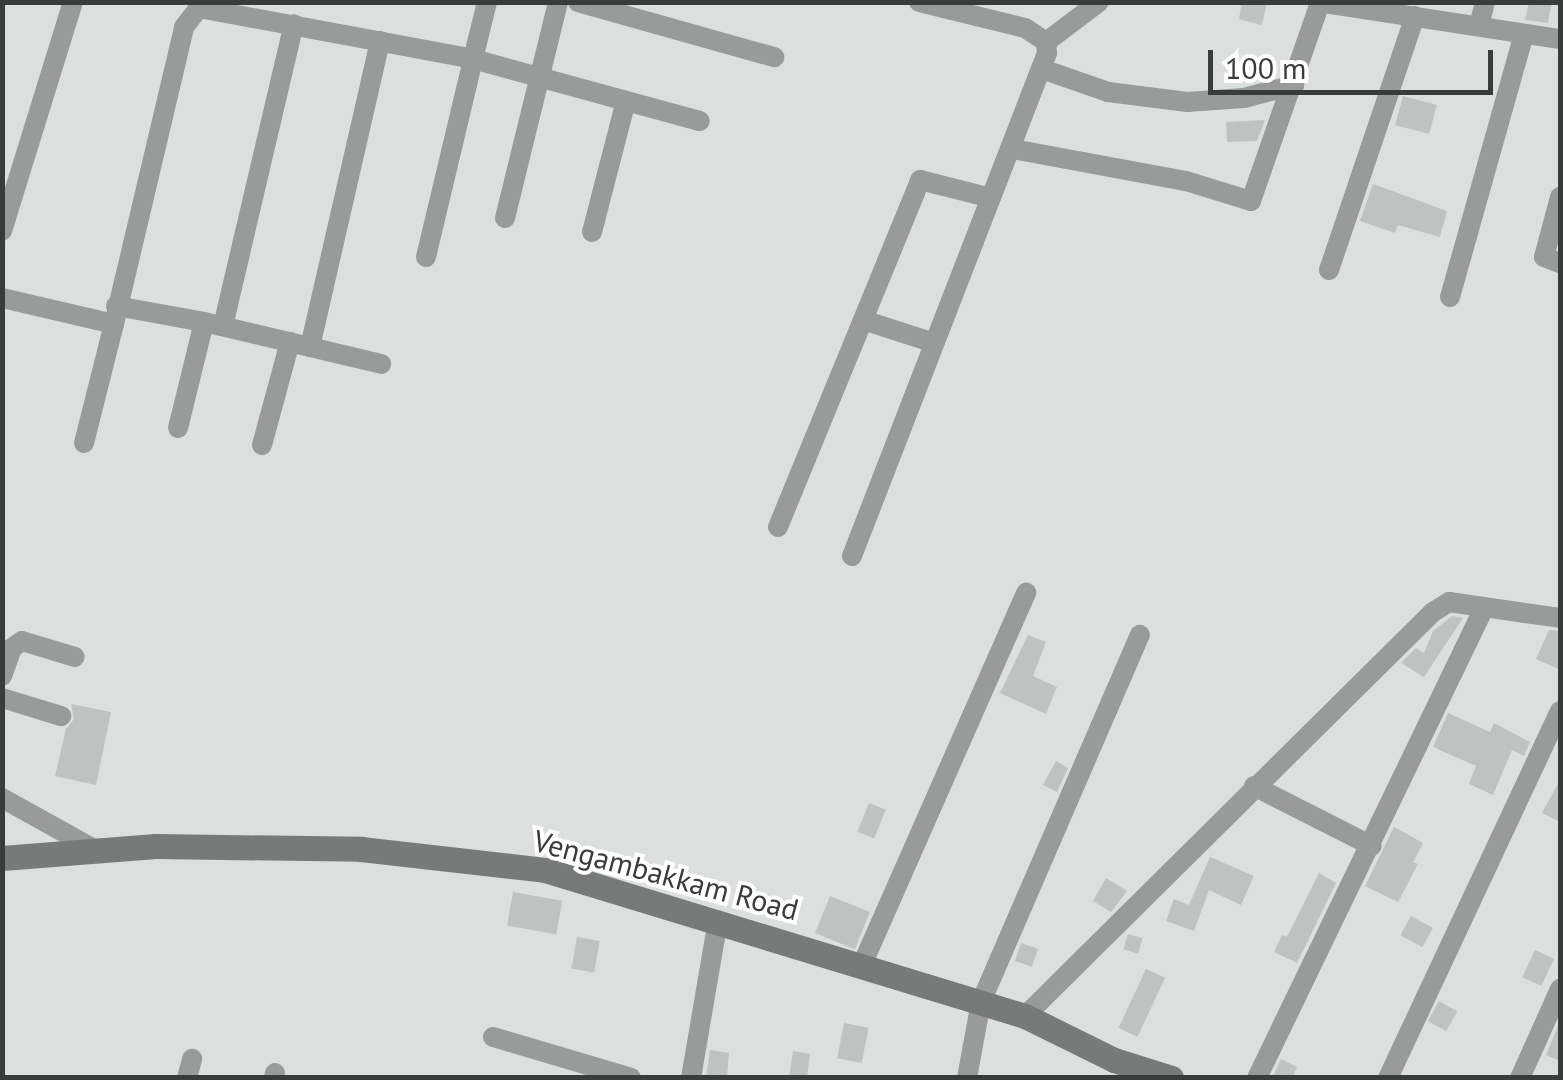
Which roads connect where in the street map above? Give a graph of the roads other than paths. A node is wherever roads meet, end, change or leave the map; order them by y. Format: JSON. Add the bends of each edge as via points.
{"nodes":[{"id":1,"x":74,"y":2,"type":"edge"},
{"id":2,"x":487,"y":2,"type":"edge"},
{"id":3,"x":558,"y":2,"type":"edge"},
{"id":4,"x":578,"y":2,"type":"edge"},
{"id":5,"x":919,"y":2,"type":"edge"},
{"id":6,"x":1098,"y":2,"type":"edge"},
{"id":7,"x":1485,"y":2,"type":"edge"},
{"id":8,"x":1319,"y":3,"type":"edge"},
{"id":9,"x":211,"y":6,"type":"edge"},
{"id":10,"x":1414,"y":16,"type":"junction"},
{"id":11,"x":294,"y":24,"type":"junction"},
{"id":12,"x":1479,"y":26,"type":"junction"},
{"id":13,"x":1524,"y":34,"type":"junction"},
{"id":14,"x":1560,"y":39,"type":"edge"},
{"id":15,"x":380,"y":41,"type":"junction"},
{"id":16,"x":1046,"y":42,"type":"junction"},
{"id":17,"x":774,"y":57,"type":"dead end"},
{"id":18,"x":473,"y":59,"type":"junction"},
{"id":19,"x":1042,"y":69,"type":"junction"},
{"id":20,"x":541,"y":79,"type":"junction"},
{"id":21,"x":1294,"y":85,"type":"junction"},
{"id":22,"x":626,"y":104,"type":"junction"},
{"id":23,"x":700,"y":121,"type":"dead end"},
{"id":24,"x":1013,"y":148,"type":"junction"},
{"id":25,"x":1560,"y":197,"type":"edge"},
{"id":26,"x":991,"y":198,"type":"junction"},
{"id":27,"x":505,"y":218,"type":"dead end"},
{"id":28,"x":2,"y":231,"type":"edge"},
{"id":29,"x":592,"y":232,"type":"dead end"},
{"id":30,"x":426,"y":257,"type":"dead end"},
{"id":31,"x":1560,"y":263,"type":"edge"},
{"id":32,"x":1329,"y":270,"type":"dead end"},
{"id":33,"x":1450,"y":297,"type":"dead end"},
{"id":34,"x":2,"y":298,"type":"edge"},
{"id":35,"x":115,"y":315,"type":"junction"},
{"id":36,"x":863,"y":320,"type":"junction"},
{"id":37,"x":213,"y":324,"type":"junction"},
{"id":38,"x":934,"y":343,"type":"junction"},
{"id":39,"x":300,"y":344,"type":"junction"},
{"id":40,"x":380,"y":364,"type":"dead end"},
{"id":41,"x":178,"y":428,"type":"dead end"},
{"id":42,"x":84,"y":443,"type":"dead end"},
{"id":43,"x":262,"y":446,"type":"dead end"},
{"id":44,"x":778,"y":527,"type":"dead end"},
{"id":45,"x":852,"y":556,"type":"dead end"},
{"id":46,"x":1026,"y":593,"type":"dead end"},
{"id":47,"x":1484,"y":608,"type":"junction"},
{"id":48,"x":1560,"y":618,"type":"edge"},
{"id":49,"x":1140,"y":635,"type":"dead end"},
{"id":50,"x":75,"y":657,"type":"dead end"},
{"id":51,"x":2,"y":676,"type":"edge"},
{"id":52,"x":2,"y":698,"type":"edge"},
{"id":53,"x":1560,"y":712,"type":"edge"},
{"id":54,"x":60,"y":716,"type":"dead end"},
{"id":55,"x":1254,"y":786,"type":"junction"},
{"id":56,"x":2,"y":798,"type":"edge"},
{"id":57,"x":1372,"y":846,"type":"junction"},
{"id":58,"x":94,"y":849,"type":"junction"},
{"id":59,"x":2,"y":858,"type":"edge"},
{"id":60,"x":718,"y":920,"type":"junction"},
{"id":61,"x":862,"y":965,"type":"junction"},
{"id":62,"x":1560,"y":989,"type":"edge"},
{"id":63,"x":981,"y":1002,"type":"junction"},
{"id":64,"x":1025,"y":1016,"type":"junction"},
{"id":65,"x":1552,"y":1025,"type":"edge"},
{"id":66,"x":493,"y":1037,"type":"dead end"},
{"id":67,"x":1113,"y":1069,"type":"edge"},
{"id":68,"x":630,"y":1078,"type":"edge"},
{"id":69,"x":691,"y":1078,"type":"edge"},
{"id":70,"x":967,"y":1078,"type":"edge"},
{"id":71,"x":1171,"y":1078,"type":"edge"},
{"id":72,"x":1257,"y":1078,"type":"edge"},
{"id":73,"x":1388,"y":1078,"type":"edge"},
{"id":74,"x":1520,"y":1078,"type":"edge"}],
"edges":[{"from":1,"to":28,"type":"street"},
{"from":2,"to":18,"type":"street"},
{"from":3,"to":20,"type":"street"},
{"from":4,"to":17,"type":"street"},
{"from":5,"to":16,"type":"street","via":[[1025,28]]},
{"from":6,"to":16,"type":"street"},
{"from":7,"to":12,"type":"street"},
{"from":8,"to":10,"type":"street"},
{"from":8,"to":21,"type":"street"},
{"from":9,"to":11,"type":"street"},
{"from":9,"to":35,"type":"street","via":[[190,13],[184,26]]},
{"from":10,"to":12,"type":"street"},
{"from":10,"to":32,"type":"street"},
{"from":11,"to":15,"type":"street"},
{"from":11,"to":37,"type":"street"},
{"from":12,"to":13,"type":"street"},
{"from":13,"to":14,"type":"street"},
{"from":13,"to":33,"type":"street"},
{"from":15,"to":18,"type":"street"},
{"from":15,"to":39,"type":"street"},
{"from":16,"to":19,"type":"street"},
{"from":18,"to":20,"type":"street"},
{"from":18,"to":30,"type":"street"},
{"from":19,"to":21,"type":"street","via":[[1108,92],[1187,102]]},
{"from":19,"to":24,"type":"street"},
{"from":20,"to":22,"type":"street"},
{"from":20,"to":27,"type":"street"},
{"from":21,"to":24,"type":"street","via":[[1250,202],[1186,182]]},
{"from":22,"to":23,"type":"street"},
{"from":22,"to":29,"type":"street"},
{"from":24,"to":26,"type":"street"},
{"from":25,"to":31,"type":"street","via":[[1544,257]]},
{"from":26,"to":36,"type":"street","via":[[920,180]]},
{"from":26,"to":38,"type":"street"},
{"from":34,"to":35,"type":"street"},
{"from":35,"to":37,"type":"street"},
{"from":35,"to":42,"type":"street"},
{"from":36,"to":38,"type":"street"},
{"from":36,"to":44,"type":"street"},
{"from":37,"to":39,"type":"street"},
{"from":37,"to":41,"type":"street"},
{"from":38,"to":45,"type":"street"},
{"from":39,"to":40,"type":"street"},
{"from":39,"to":43,"type":"street"},
{"from":46,"to":61,"type":"street"},
{"from":47,"to":48,"type":"street"},
{"from":47,"to":55,"type":"street","via":[[1449,602],[1433,612]]},
{"from":47,"to":57,"type":"street"},
{"from":49,"to":63,"type":"street"},
{"from":50,"to":51,"type":"street","via":[[22,641],[12,648]]},
{"from":52,"to":54,"type":"street"},
{"from":53,"to":73,"type":"street"},
{"from":55,"to":57,"type":"street"},
{"from":55,"to":64,"type":"street"},
{"from":56,"to":58,"type":"street"},
{"from":57,"to":72,"type":"street"},
{"from":58,"to":59,"type":"main road","name":"Vengambakkam Road"},
{"from":58,"to":60,"type":"main road","name":"Vengambakkam Road","via":[[361,849],[545,870]]},
{"from":60,"to":61,"type":"main road","name":"Vengambakkam Road"},
{"from":60,"to":69,"type":"street"},
{"from":61,"to":63,"type":"main road","name":"Vengambakkam Road"},
{"from":62,"to":65,"type":"street"},
{"from":63,"to":64,"type":"main road","name":"Vengambakkam Road"},
{"from":63,"to":70,"type":"street"},
{"from":64,"to":67,"type":"main road","name":"Vengambakkam Road"},
{"from":65,"to":74,"type":"street"},
{"from":66,"to":68,"type":"street"},
{"from":67,"to":71,"type":"main road","name":"Vengambakkam Road"}]}
